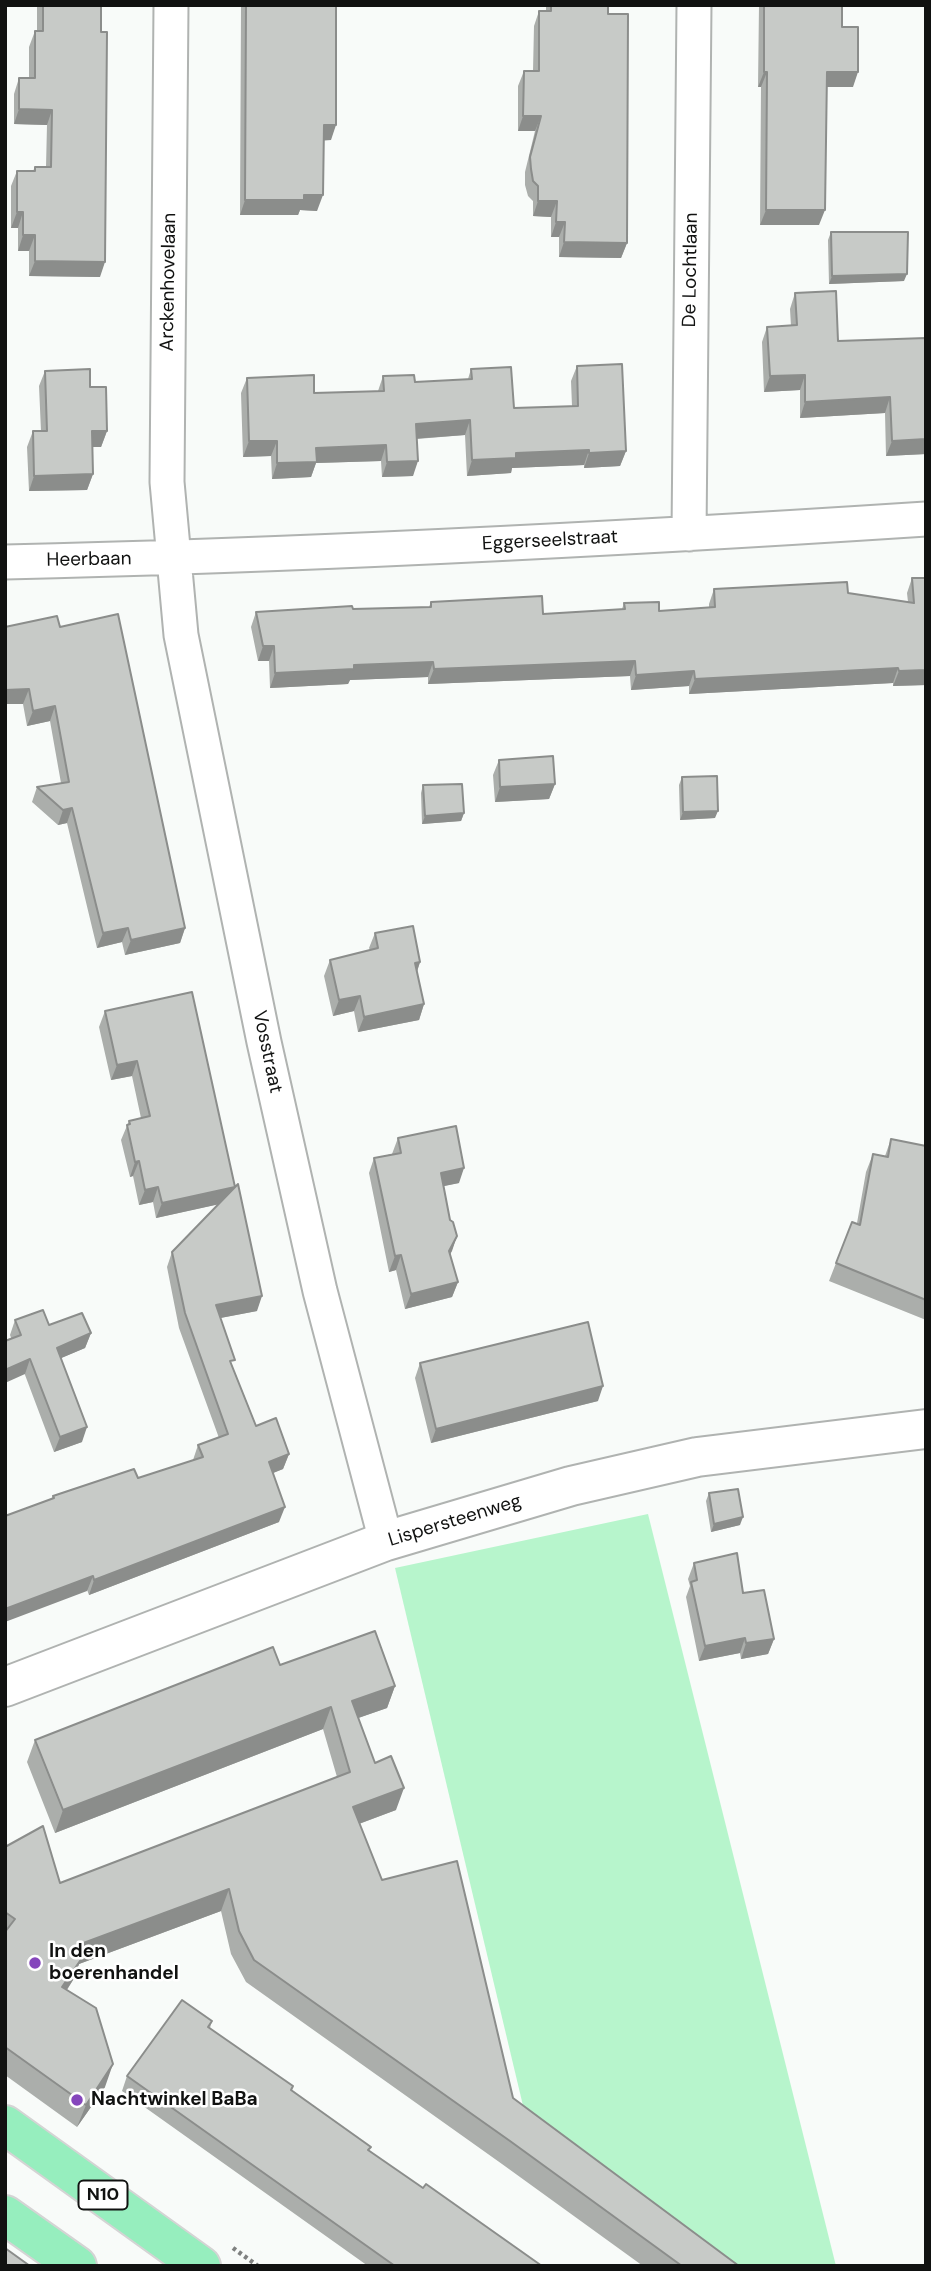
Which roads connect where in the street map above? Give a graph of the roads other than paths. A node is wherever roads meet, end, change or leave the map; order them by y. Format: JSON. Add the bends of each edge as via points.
{"nodes":[{"id":1,"x":171,"y":5,"type":"edge"},
{"id":2,"x":694,"y":5,"type":"edge"},
{"id":3,"x":926,"y":519,"type":"edge"},
{"id":4,"x":689,"y":534,"type":"junction"},
{"id":5,"x":174,"y":558,"type":"junction"},
{"id":6,"x":5,"y":562,"type":"edge"},
{"id":7,"x":926,"y":1429,"type":"edge"},
{"id":8,"x":386,"y":1541,"type":"junction"},
{"id":9,"x":5,"y":1688,"type":"edge"},
{"id":10,"x":5,"y":2125,"type":"edge"},
{"id":11,"x":5,"y":2215,"type":"edge"},
{"id":12,"x":77,"y":2266,"type":"edge"},
{"id":13,"x":201,"y":2266,"type":"edge"}],
"edges":[{"from":1,"to":5,"type":"street","name":"Arckenhovelaan","via":[[167,482]]},
{"from":2,"to":4,"type":"street","name":"De Lochtlaan"},
{"from":3,"to":4,"type":"street","name":"Eggerseelstraat"},
{"from":4,"to":5,"type":"street","name":"Eggerseelstraat"},
{"from":5,"to":6,"type":"street","name":"Heerbaan"},
{"from":5,"to":8,"type":"street","name":"Vosstraat","via":[[181,635],[264,1042],[320,1291]]},
{"from":7,"to":8,"type":"street","name":"Lispersteenweg","via":[[697,1457],[571,1486]]},
{"from":8,"to":9,"type":"street","name":"Lispersteenweg"},
{"from":10,"to":13,"type":"main road","number":"N10"},
{"from":11,"to":12,"type":"main road"}]}
